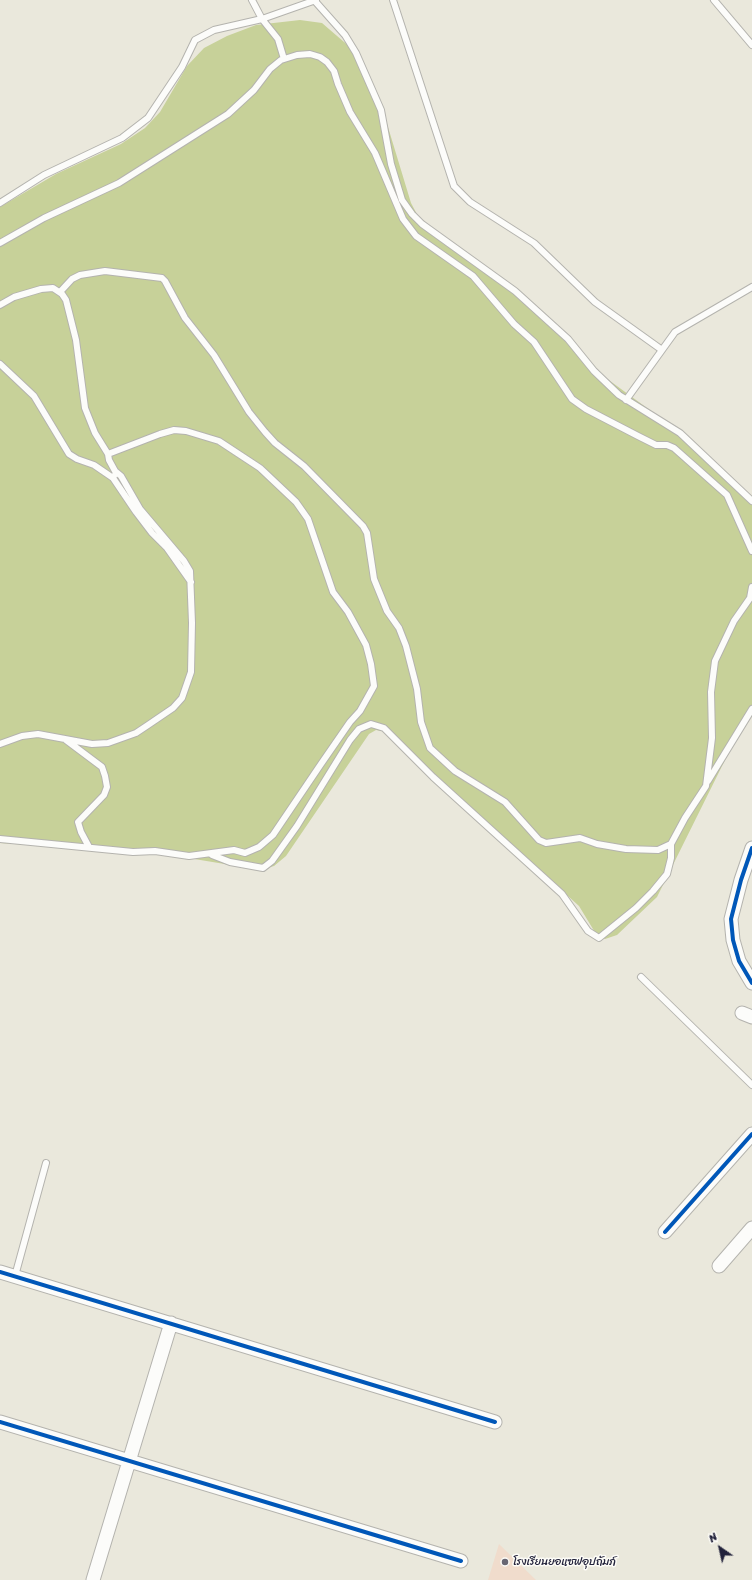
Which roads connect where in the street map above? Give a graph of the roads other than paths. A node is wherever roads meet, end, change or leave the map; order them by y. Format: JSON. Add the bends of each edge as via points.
{"nodes":[{"id":1,"x":252,"y":0,"type":"edge"},
{"id":2,"x":315,"y":0,"type":"edge"},
{"id":3,"x":393,"y":0,"type":"edge"},
{"id":4,"x":714,"y":0,"type":"edge"},
{"id":5,"x":262,"y":19,"type":"junction"},
{"id":6,"x":752,"y":45,"type":"edge"},
{"id":7,"x":284,"y":59,"type":"junction"},
{"id":8,"x":0,"y":203,"type":"edge"},
{"id":9,"x":0,"y":243,"type":"edge"},
{"id":10,"x":752,"y":287,"type":"edge"},
{"id":11,"x":60,"y":292,"type":"junction"},
{"id":12,"x":0,"y":305,"type":"edge"},
{"id":13,"x":662,"y":350,"type":"junction"},
{"id":14,"x":0,"y":364,"type":"edge"},
{"id":15,"x":626,"y":400,"type":"junction"},
{"id":16,"x":108,"y":454,"type":"junction"},
{"id":17,"x":115,"y":471,"type":"junction"},
{"id":18,"x":113,"y":478,"type":"junction"},
{"id":19,"x":752,"y":501,"type":"edge"},
{"id":20,"x":169,"y":547,"type":"junction"},
{"id":21,"x":752,"y":551,"type":"edge"},
{"id":22,"x":752,"y":587,"type":"edge"},
{"id":23,"x":752,"y":709,"type":"edge"},
{"id":24,"x":66,"y":740,"type":"junction"},
{"id":25,"x":0,"y":744,"type":"edge"},
{"id":26,"x":705,"y":785,"type":"junction"},
{"id":27,"x":0,"y":839,"type":"edge"},
{"id":28,"x":671,"y":844,"type":"junction"},
{"id":29,"x":89,"y":847,"type":"junction"},
{"id":30,"x":752,"y":848,"type":"edge"},
{"id":31,"x":210,"y":854,"type":"junction"},
{"id":32,"x":641,"y":976,"type":"dead end"},
{"id":33,"x":752,"y":983,"type":"edge"},
{"id":34,"x":752,"y":1085,"type":"edge"},
{"id":35,"x":752,"y":1134,"type":"edge"},
{"id":36,"x":46,"y":1163,"type":"dead end"},
{"id":37,"x":752,"y":1228,"type":"edge"},
{"id":38,"x":665,"y":1232,"type":"dead end"},
{"id":39,"x":718,"y":1266,"type":"dead end"},
{"id":40,"x":0,"y":1272,"type":"edge"},
{"id":41,"x":15,"y":1276,"type":"junction"},
{"id":42,"x":171,"y":1323,"type":"junction"},
{"id":43,"x":0,"y":1422,"type":"edge"},
{"id":44,"x":494,"y":1422,"type":"dead end"},
{"id":45,"x":130,"y":1460,"type":"junction"},
{"id":46,"x":460,"y":1561,"type":"dead end"},
{"id":47,"x":93,"y":1580,"type":"edge"}],
"edges":[{"from":1,"to":5,"type":"lane"},
{"from":2,"to":5,"type":"lane"},
{"from":2,"to":15,"type":"lane","via":[[345,35],[356,53],[381,110],[391,164],[402,200],[412,214],[422,224],[515,291],[568,339],[594,371]]},
{"from":3,"to":13,"type":"lane","via":[[454,186],[461,195],[534,243],[595,302]]},
{"from":4,"to":6,"type":"lane"},
{"from":5,"to":7,"type":"lane","via":[[278,39]]},
{"from":5,"to":8,"type":"lane","via":[[214,30],[195,40],[182,67],[148,118],[122,138],[44,175]]},
{"from":7,"to":9,"type":"lane","via":[[270,69],[254,90],[228,114],[119,183],[44,218]]},
{"from":7,"to":21,"type":"lane","via":[[310,54],[327,62],[334,71],[350,112],[375,153],[403,219],[416,236],[473,276],[514,324],[534,342],[572,399],[586,409],[656,445],[674,448],[727,495]]},
{"from":10,"to":13,"type":"lane","via":[[675,332]]},
{"from":11,"to":12,"type":"lane","via":[[53,288],[42,289],[14,297]]},
{"from":11,"to":16,"type":"lane","via":[[66,300],[76,340],[85,408],[95,433]]},
{"from":11,"to":28,"type":"lane","via":[[72,279],[105,271],[154,276],[166,281],[186,318],[265,432],[304,466],[363,526],[367,533],[379,595],[399,628],[406,646],[418,689],[425,737],[430,748],[455,771],[504,802],[540,840],[546,843],[580,838],[626,849],[658,850]]},
{"from":13,"to":15,"type":"lane"},
{"from":14,"to":18,"type":"lane","via":[[34,396],[69,454],[94,465]]},
{"from":15,"to":19,"type":"lane","via":[[680,433]]},
{"from":16,"to":17,"type":"lane"},
{"from":16,"to":31,"type":"lane","via":[[160,434],[186,430],[219,441],[260,468],[296,502],[308,519],[333,592],[348,612],[366,645],[371,664],[374,686],[273,835],[259,847],[244,853],[234,850]]},
{"from":17,"to":18,"type":"lane"},
{"from":17,"to":20,"type":"lane"},
{"from":18,"to":20,"type":"lane","via":[[152,533]]},
{"from":20,"to":24,"type":"lane","via":[[190,571],[192,584],[190,672],[182,698],[173,708],[148,725],[108,743],[92,744]]},
{"from":22,"to":26,"type":"lane","via":[[750,598],[734,621],[715,661],[711,692],[712,738]]},
{"from":23,"to":26,"type":"lane"},
{"from":24,"to":25,"type":"lane","via":[[38,734],[22,736]]},
{"from":24,"to":29,"type":"lane","via":[[102,767],[105,776],[107,786],[104,796],[78,822],[80,832]]},
{"from":26,"to":28,"type":"lane"},
{"from":27,"to":29,"type":"lane"},
{"from":28,"to":31,"type":"lane","via":[[667,874],[636,908],[599,938],[588,931],[562,894],[433,777],[384,728],[371,724],[359,729],[350,740],[297,826],[272,861],[263,868],[230,862]]},
{"from":29,"to":31,"type":"lane","via":[[189,856]]},
{"from":30,"to":33,"type":"street","via":[[731,919],[739,961]]},
{"from":32,"to":34,"type":"lane"},
{"from":35,"to":38,"type":"street"},
{"from":36,"to":41,"type":"lane"},
{"from":37,"to":39,"type":"street"},
{"from":40,"to":41,"type":"street"},
{"from":41,"to":42,"type":"street"},
{"from":42,"to":44,"type":"street"},
{"from":42,"to":45,"type":"street"},
{"from":43,"to":45,"type":"street"},
{"from":45,"to":46,"type":"street"},
{"from":45,"to":47,"type":"street"}]}
